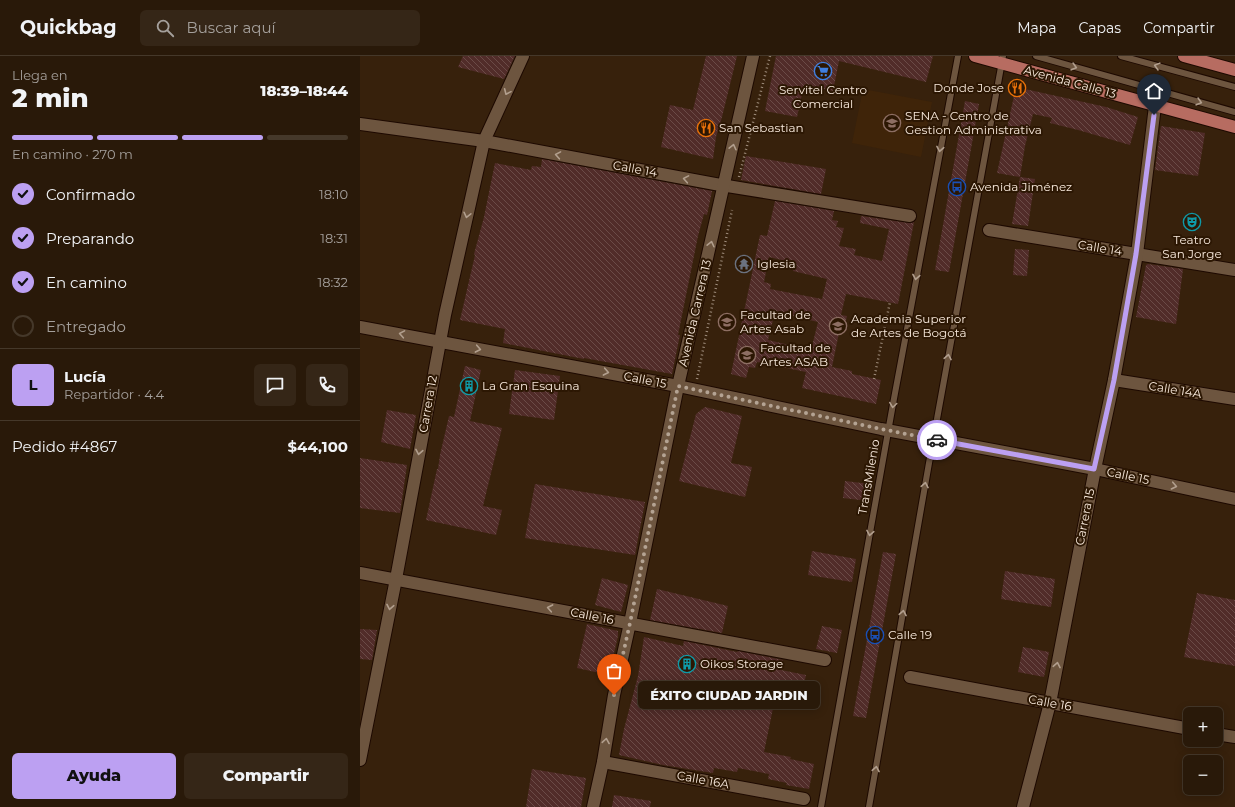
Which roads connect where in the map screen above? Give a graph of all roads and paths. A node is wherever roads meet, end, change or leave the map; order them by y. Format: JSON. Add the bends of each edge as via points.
{"nodes":[{"id":1,"x":523,"y":56,"type":"edge"},
{"id":2,"x":753,"y":56,"type":"edge"},
{"id":3,"x":770,"y":56,"type":"edge"},
{"id":4,"x":958,"y":56,"type":"edge"},
{"id":5,"x":974,"y":56,"type":"edge"},
{"id":6,"x":1036,"y":56,"type":"edge"},
{"id":7,"x":1121,"y":56,"type":"edge"},
{"id":8,"x":1184,"y":56,"type":"edge"},
{"id":9,"x":1003,"y":60,"type":"edge"},
{"id":10,"x":1235,"y":70,"type":"edge"},
{"id":11,"x":1235,"y":87,"type":"edge"},
{"id":12,"x":1155,"y":106,"type":"junction"},
{"id":13,"x":1235,"y":112,"type":"edge"},
{"id":14,"x":360,"y":124,"type":"edge"},
{"id":15,"x":1235,"y":127,"type":"edge"},
{"id":16,"x":484,"y":141,"type":"junction"},
{"id":17,"x":724,"y":186,"type":"junction"},
{"id":18,"x":737,"y":188,"type":"junction"},
{"id":19,"x":910,"y":216,"type":"dead end"},
{"id":20,"x":989,"y":230,"type":"dead end"},
{"id":21,"x":1136,"y":254,"type":"junction"},
{"id":22,"x":1235,"y":270,"type":"edge"},
{"id":23,"x":890,"y":302,"type":"dead end"},
{"id":24,"x":360,"y":327,"type":"edge"},
{"id":25,"x":440,"y":342,"type":"junction"},
{"id":26,"x":874,"y":378,"type":"dead end"},
{"id":27,"x":1114,"y":380,"type":"junction"},
{"id":28,"x":678,"y":386,"type":"junction"},
{"id":29,"x":695,"y":389,"type":"junction"},
{"id":30,"x":1235,"y":399,"type":"edge"},
{"id":31,"x":889,"y":431,"type":"junction"},
{"id":32,"x":933,"y":439,"type":"junction"},
{"id":33,"x":1094,"y":469,"type":"junction"},
{"id":34,"x":1235,"y":499,"type":"edge"},
{"id":35,"x":360,"y":573,"type":"edge"},
{"id":36,"x":396,"y":579,"type":"junction"},
{"id":37,"x":630,"y":623,"type":"junction"},
{"id":38,"x":825,"y":660,"type":"dead end"},
{"id":39,"x":910,"y":677,"type":"dead end"},
{"id":40,"x":1050,"y":703,"type":"junction"},
{"id":41,"x":1183,"y":728,"type":"edge"},
{"id":42,"x":1223,"y":735,"type":"edge"},
{"id":43,"x":1235,"y":737,"type":"edge"},
{"id":44,"x":360,"y":760,"type":"edge"},
{"id":45,"x":603,"y":762,"type":"junction"},
{"id":46,"x":804,"y":799,"type":"dead end"},
{"id":47,"x":593,"y":807,"type":"edge"},
{"id":48,"x":821,"y":807,"type":"edge"},
{"id":49,"x":869,"y":807,"type":"edge"},
{"id":50,"x":1023,"y":807,"type":"edge"}],
"edges":[{"from":1,"to":16,"type":"street","name":"Carrera 12","one_way":true},
{"from":17,"to":2,"type":"street","name":"Avenida Carrera 13","one_way":true},
{"from":3,"to":18,"type":"path"},
{"from":4,"to":31,"type":"lane","name":"TransMilenio","one_way":true},
{"from":5,"to":9,"type":"main road","name":"Avenida Calle 13"},
{"from":6,"to":13,"type":"lane","one_way":true},
{"from":11,"to":7,"type":"lane","one_way":true},
{"from":8,"to":10,"type":"main road"},
{"from":9,"to":12,"type":"main road","name":"Avenida Calle 13"},
{"from":32,"to":9,"type":"lane","one_way":true},
{"from":12,"to":15,"type":"main road","name":"Avenida Calle 13"},
{"from":12,"to":21,"type":"street","name":"Carrera 15"},
{"from":14,"to":16,"type":"street","name":"Calle 14"},
{"from":17,"to":16,"type":"street","name":"Calle 14","one_way":true},
{"from":16,"to":25,"type":"street","name":"Carrera 12","one_way":true},
{"from":17,"to":18,"type":"street","name":"Calle 14"},
{"from":28,"to":17,"type":"street","name":"Avenida Carrera 13","one_way":true},
{"from":18,"to":19,"type":"street","name":"Calle 14"},
{"from":18,"to":29,"type":"path"},
{"from":20,"to":21,"type":"street","name":"Calle 14"},
{"from":21,"to":22,"type":"street","name":"Calle 14"},
{"from":21,"to":27,"type":"street","name":"Carrera 15"},
{"from":23,"to":26,"type":"path"},
{"from":25,"to":24,"type":"street","name":"Calle 15","one_way":true},
{"from":25,"to":28,"type":"street","name":"Calle 15","one_way":true},
{"from":25,"to":36,"type":"street","name":"Carrera 12","one_way":true},
{"from":27,"to":30,"type":"street","name":"Calle 14A"},
{"from":27,"to":33,"type":"street","name":"Carrera 15"},
{"from":28,"to":29,"type":"street","name":"Calle 15"},
{"from":28,"to":37,"type":"street","name":"Avenida Carrera 13"},
{"from":29,"to":31,"type":"street","name":"Calle 15"},
{"from":31,"to":32,"type":"street","name":"Calle 15"},
{"from":31,"to":48,"type":"lane","name":"TransMilenio","one_way":true},
{"from":32,"to":33,"type":"street","name":"Calle 15"},
{"from":49,"to":32,"type":"lane","one_way":true},
{"from":33,"to":34,"type":"street","name":"Calle 15","one_way":true},
{"from":40,"to":33,"type":"street","name":"Carrera 15","one_way":true},
{"from":35,"to":36,"type":"street","name":"Calle 16"},
{"from":37,"to":36,"type":"street","name":"Calle 16","one_way":true},
{"from":36,"to":44,"type":"street","name":"Carrera 12","one_way":true},
{"from":37,"to":38,"type":"street","name":"Calle 16"},
{"from":45,"to":37,"type":"street","name":"Avenida Carrera 13","one_way":true},
{"from":39,"to":40,"type":"street","name":"Calle 16"},
{"from":40,"to":41,"type":"street","name":"Calle 16"},
{"from":40,"to":50,"type":"street","name":"Carrera 15"},
{"from":42,"to":43,"type":"street"},
{"from":45,"to":46,"type":"street","name":"Calle 16A"},
{"from":45,"to":47,"type":"street","name":"Avenida Carrera 13"}]}
